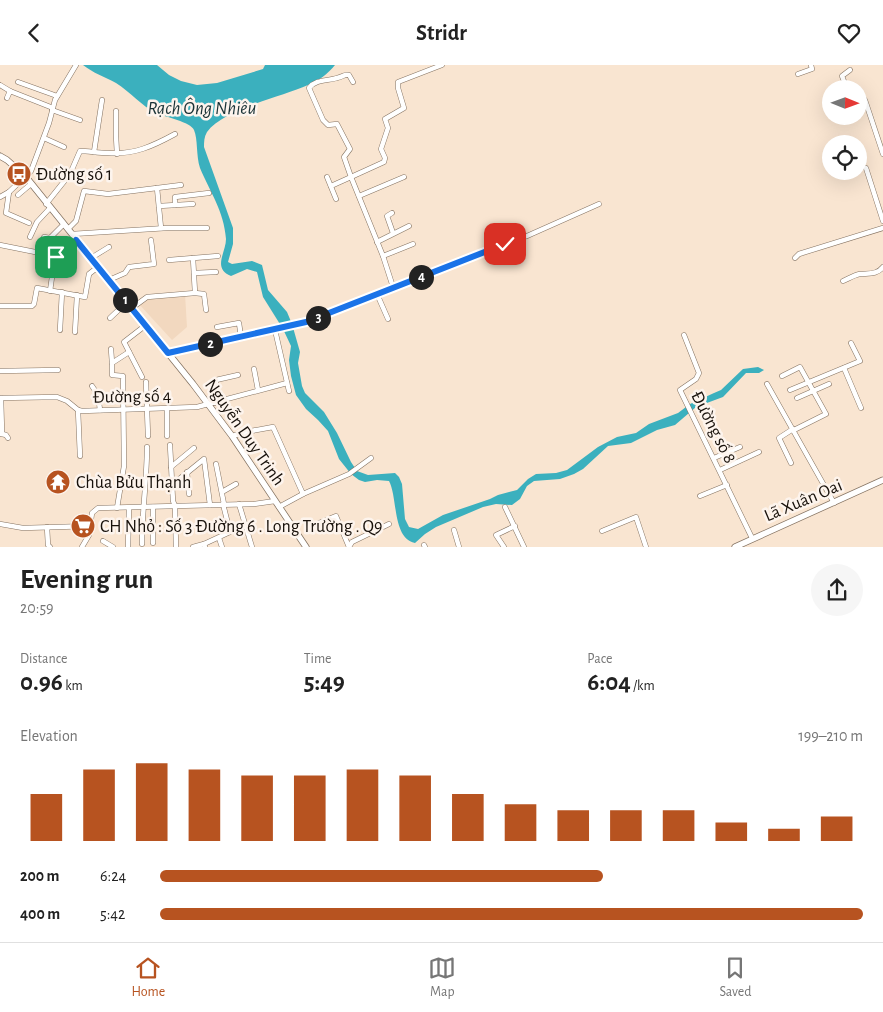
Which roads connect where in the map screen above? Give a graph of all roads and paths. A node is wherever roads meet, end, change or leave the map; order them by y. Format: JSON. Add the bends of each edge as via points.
{"nodes":[{"id":1,"x":76,"y":65,"type":"edge"},
{"id":2,"x":442,"y":65,"type":"edge"},
{"id":3,"x":811,"y":65,"type":"edge"},
{"id":4,"x":850,"y":70,"type":"dead end"},
{"id":5,"x":798,"y":74,"type":"dead end"},
{"id":6,"x":844,"y":80,"type":"edge"},
{"id":7,"x":353,"y":81,"type":"dead end"},
{"id":8,"x":18,"y":82,"type":"dead end"},
{"id":9,"x":0,"y":85,"type":"edge"},
{"id":10,"x":10,"y":91,"type":"junction"},
{"id":11,"x":57,"y":96,"type":"junction"},
{"id":12,"x":7,"y":98,"type":"dead end"},
{"id":13,"x":102,"y":100,"type":"dead end"},
{"id":14,"x":52,"y":109,"type":"junction"},
{"id":15,"x":868,"y":110,"type":"edge"},
{"id":16,"x":116,"y":111,"type":"dead end"},
{"id":17,"x":80,"y":120,"type":"dead end"},
{"id":18,"x":175,"y":134,"type":"dead end"},
{"id":19,"x":44,"y":138,"type":"junction"},
{"id":20,"x":64,"y":147,"type":"dead end"},
{"id":21,"x":94,"y":152,"type":"junction"},
{"id":22,"x":117,"y":153,"type":"junction"},
{"id":23,"x":883,"y":154,"type":"edge"},
{"id":24,"x":0,"y":156,"type":"edge"},
{"id":25,"x":867,"y":171,"type":"edge"},
{"id":26,"x":26,"y":177,"type":"junction"},
{"id":27,"x":327,"y":177,"type":"dead end"},
{"id":28,"x":351,"y":177,"type":"junction"},
{"id":29,"x":404,"y":177,"type":"dead end"},
{"id":30,"x":31,"y":184,"type":"junction"},
{"id":31,"x":181,"y":185,"type":"dead end"},
{"id":32,"x":331,"y":186,"type":"junction"},
{"id":33,"x":157,"y":188,"type":"junction"},
{"id":34,"x":9,"y":192,"type":"junction"},
{"id":35,"x":209,"y":193,"type":"dead end"},
{"id":36,"x":18,"y":195,"type":"dead end"},
{"id":37,"x":359,"y":196,"type":"junction"},
{"id":38,"x":0,"y":197,"type":"edge"},
{"id":39,"x":336,"y":199,"type":"dead end"},
{"id":40,"x":193,"y":204,"type":"dead end"},
{"id":41,"x":600,"y":204,"type":"dead end"},
{"id":42,"x":175,"y":205,"type":"junction"},
{"id":43,"x":48,"y":206,"type":"junction"},
{"id":44,"x":159,"y":206,"type":"junction"},
{"id":45,"x":392,"y":213,"type":"dead end"},
{"id":46,"x":883,"y":221,"type":"edge"},
{"id":47,"x":28,"y":223,"type":"dead end"},
{"id":48,"x":409,"y":226,"type":"dead end"},
{"id":49,"x":66,"y":227,"type":"junction"},
{"id":50,"x":161,"y":228,"type":"junction"},
{"id":51,"x":207,"y":228,"type":"dead end"},
{"id":52,"x":883,"y":228,"type":"edge"},
{"id":53,"x":393,"y":233,"type":"junction"},
{"id":54,"x":72,"y":234,"type":"junction"},
{"id":55,"x":30,"y":237,"type":"dead end"},
{"id":56,"x":76,"y":240,"type":"junction"},
{"id":57,"x":151,"y":240,"type":"dead end"},
{"id":58,"x":377,"y":242,"type":"junction"},
{"id":59,"x":414,"y":244,"type":"dead end"},
{"id":60,"x":0,"y":245,"type":"edge"},
{"id":61,"x":109,"y":247,"type":"dead end"},
{"id":62,"x":39,"y":253,"type":"junction"},
{"id":63,"x":218,"y":256,"type":"dead end"},
{"id":64,"x":383,"y":256,"type":"junction"},
{"id":65,"x":56,"y":257,"type":"junction"},
{"id":66,"x":91,"y":258,"type":"junction"},
{"id":67,"x":193,"y":258,"type":"junction"},
{"id":68,"x":795,"y":258,"type":"dead end"},
{"id":69,"x":169,"y":259,"type":"dead end"},
{"id":70,"x":883,"y":267,"type":"edge"},
{"id":71,"x":100,"y":269,"type":"junction"},
{"id":72,"x":216,"y":272,"type":"dead end"},
{"id":73,"x":194,"y":273,"type":"junction"},
{"id":74,"x":108,"y":280,"type":"junction"},
{"id":75,"x":844,"y":281,"type":"dead end"},
{"id":76,"x":394,"y":287,"type":"junction"},
{"id":77,"x":50,"y":291,"type":"junction"},
{"id":78,"x":62,"y":292,"type":"junction"},
{"id":79,"x":195,"y":293,"type":"junction"},
{"id":80,"x":377,"y":294,"type":"junction"},
{"id":81,"x":77,"y":295,"type":"junction"},
{"id":82,"x":127,"y":302,"type":"junction"},
{"id":83,"x":0,"y":306,"type":"edge"},
{"id":84,"x":132,"y":308,"type":"junction"},
{"id":85,"x":206,"y":310,"type":"dead end"},
{"id":86,"x":110,"y":318,"type":"dead end"},
{"id":87,"x":388,"y":319,"type":"dead end"},
{"id":88,"x":146,"y":325,"type":"junction"},
{"id":89,"x":217,"y":327,"type":"dead end"},
{"id":90,"x":277,"y":329,"type":"junction"},
{"id":91,"x":60,"y":330,"type":"dead end"},
{"id":92,"x":75,"y":332,"type":"dead end"},
{"id":93,"x":684,"y":335,"type":"dead end"},
{"id":94,"x":242,"y":337,"type":"junction"},
{"id":95,"x":851,"y":343,"type":"dead end"},
{"id":96,"x":111,"y":349,"type":"dead end"},
{"id":97,"x":130,"y":351,"type":"junction"},
{"id":98,"x":168,"y":353,"type":"junction"},
{"id":99,"x":112,"y":363,"type":"junction"},
{"id":100,"x":844,"y":368,"type":"junction"},
{"id":101,"x":254,"y":369,"type":"dead end"},
{"id":102,"x":58,"y":370,"type":"dead end"},
{"id":103,"x":0,"y":371,"type":"edge"},
{"id":104,"x":238,"y":375,"type":"dead end"},
{"id":105,"x":782,"y":376,"type":"dead end"},
{"id":106,"x":142,"y":377,"type":"dead end"},
{"id":107,"x":146,"y":382,"type":"dead end"},
{"id":108,"x":809,"y":382,"type":"junction"},
{"id":109,"x":287,"y":383,"type":"junction"},
{"id":110,"x":767,"y":384,"type":"dead end"},
{"id":111,"x":829,"y":384,"type":"dead end"},
{"id":112,"x":92,"y":386,"type":"dead end"},
{"id":113,"x":258,"y":390,"type":"junction"},
{"id":114,"x":790,"y":390,"type":"dead end"},
{"id":115,"x":814,"y":390,"type":"junction"},
{"id":116,"x":289,"y":391,"type":"dead end"},
{"id":117,"x":0,"y":398,"type":"edge"},
{"id":118,"x":797,"y":398,"type":"dead end"},
{"id":119,"x":212,"y":404,"type":"junction"},
{"id":120,"x":861,"y":408,"type":"dead end"},
{"id":121,"x":166,"y":409,"type":"junction"},
{"id":122,"x":78,"y":410,"type":"junction"},
{"id":123,"x":100,"y":410,"type":"junction"},
{"id":124,"x":123,"y":410,"type":"junction"},
{"id":125,"x":147,"y":410,"type":"junction"},
{"id":126,"x":793,"y":429,"type":"junction"},
{"id":127,"x":1,"y":434,"type":"edge"},
{"id":128,"x":148,"y":436,"type":"dead end"},
{"id":129,"x":167,"y":436,"type":"dead end"},
{"id":130,"x":232,"y":436,"type":"junction"},
{"id":131,"x":8,"y":438,"type":"dead end"},
{"id":132,"x":170,"y":445,"type":"dead end"},
{"id":133,"x":148,"y":447,"type":"dead end"},
{"id":134,"x":740,"y":447,"type":"dead end"},
{"id":135,"x":194,"y":448,"type":"dead end"},
{"id":136,"x":759,"y":452,"type":"dead end"},
{"id":137,"x":80,"y":455,"type":"dead end"},
{"id":138,"x":371,"y":458,"type":"dead end"},
{"id":139,"x":714,"y":459,"type":"junction"},
{"id":140,"x":791,"y":463,"type":"dead end"},
{"id":141,"x":216,"y":465,"type":"dead end"},
{"id":142,"x":171,"y":467,"type":"junction"},
{"id":143,"x":720,"y":470,"type":"junction"},
{"id":144,"x":187,"y":472,"type":"junction"},
{"id":145,"x":883,"y":481,"type":"edge"},
{"id":146,"x":236,"y":484,"type":"dead end"},
{"id":147,"x":172,"y":485,"type":"junction"},
{"id":148,"x":727,"y":485,"type":"junction"},
{"id":149,"x":222,"y":492,"type":"junction"},
{"id":150,"x":190,"y":494,"type":"dead end"},
{"id":151,"x":303,"y":494,"type":"junction"},
{"id":152,"x":700,"y":496,"type":"dead end"},
{"id":153,"x":834,"y":503,"type":"junction"},
{"id":154,"x":224,"y":504,"type":"junction"},
{"id":155,"x":239,"y":504,"type":"junction"},
{"id":156,"x":277,"y":504,"type":"junction"},
{"id":157,"x":210,"y":505,"type":"junction"},
{"id":158,"x":175,"y":506,"type":"junction"},
{"id":159,"x":142,"y":507,"type":"junction"},
{"id":160,"x":153,"y":507,"type":"junction"},
{"id":161,"x":506,"y":507,"type":"dead end"},
{"id":162,"x":117,"y":508,"type":"junction"},
{"id":163,"x":130,"y":508,"type":"junction"},
{"id":164,"x":319,"y":523,"type":"dead end"},
{"id":165,"x":0,"y":524,"type":"edge"},
{"id":166,"x":389,"y":524,"type":"dead end"},
{"id":167,"x":90,"y":526,"type":"junction"},
{"id":168,"x":515,"y":526,"type":"junction"},
{"id":169,"x":46,"y":527,"type":"junction"},
{"id":170,"x":454,"y":530,"type":"dead end"},
{"id":171,"x":602,"y":531,"type":"dead end"},
{"id":172,"x":219,"y":537,"type":"junction"},
{"id":173,"x":752,"y":538,"type":"junction"},
{"id":174,"x":103,"y":541,"type":"dead end"},
{"id":175,"x":153,"y":543,"type":"dead end"},
{"id":176,"x":142,"y":544,"type":"dead end"},
{"id":177,"x":49,"y":546,"type":"edge"},
{"id":178,"x":205,"y":546,"type":"edge"},
{"id":179,"x":304,"y":546,"type":"edge"},
{"id":180,"x":351,"y":546,"type":"edge"},
{"id":181,"x":82,"y":547,"type":"edge"},
{"id":182,"x":113,"y":547,"type":"edge"},
{"id":183,"x":128,"y":547,"type":"edge"},
{"id":184,"x":176,"y":547,"type":"edge"},
{"id":185,"x":194,"y":547,"type":"edge"},
{"id":186,"x":222,"y":547,"type":"edge"},
{"id":187,"x":252,"y":547,"type":"edge"},
{"id":188,"x":459,"y":547,"type":"edge"},
{"id":189,"x":504,"y":547,"type":"edge"},
{"id":190,"x":524,"y":547,"type":"edge"},
{"id":191,"x":646,"y":547,"type":"edge"},
{"id":192,"x":735,"y":547,"type":"edge"}],
"edges":[{"from":1,"to":11,"type":"street"},
{"from":2,"to":28,"type":"street","via":[[398,82],[404,108],[385,119],[388,128],[381,149],[384,162]]},
{"from":3,"to":5,"type":"street","via":[[812,69]]},
{"from":4,"to":6,"type":"street","via":[[842,76]]},
{"from":7,"to":28,"type":"street","via":[[350,75],[345,75],[324,80],[310,88],[323,120],[328,125],[337,124],[350,149],[344,157]]},
{"from":8,"to":11,"type":"street"},
{"from":9,"to":10,"type":"street"},
{"from":10,"to":12,"type":"street"},
{"from":10,"to":14,"type":"street"},
{"from":11,"to":14,"type":"street"},
{"from":13,"to":21,"type":"street"},
{"from":14,"to":17,"type":"street"},
{"from":14,"to":19,"type":"street"},
{"from":15,"to":23,"type":"street"},
{"from":16,"to":22,"type":"street"},
{"from":18,"to":22,"type":"street","via":[[145,149]]},
{"from":19,"to":20,"type":"street"},
{"from":19,"to":26,"type":"street"},
{"from":21,"to":22,"type":"street"},
{"from":21,"to":43,"type":"street","via":[[80,151]]},
{"from":24,"to":26,"type":"main road","name":"Nguyễn Duy Trinh"},
{"from":25,"to":46,"type":"street"},
{"from":26,"to":30,"type":"main road","name":"Nguyễn Duy Trinh"},
{"from":26,"to":34,"type":"street"},
{"from":27,"to":32,"type":"street"},
{"from":28,"to":32,"type":"street"},
{"from":28,"to":37,"type":"street"},
{"from":29,"to":37,"type":"street"},
{"from":30,"to":36,"type":"street"},
{"from":30,"to":43,"type":"main road","name":"Nguyễn Duy Trinh"},
{"from":31,"to":33,"type":"street"},
{"from":32,"to":39,"type":"street"},
{"from":33,"to":44,"type":"street"},
{"from":33,"to":49,"type":"street","via":[[108,194],[83,192],[76,221]]},
{"from":34,"to":38,"type":"street"},
{"from":34,"to":47,"type":"street","via":[[6,213]]},
{"from":35,"to":42,"type":"street","via":[[176,197]]},
{"from":37,"to":58,"type":"street"},
{"from":40,"to":42,"type":"street"},
{"from":41,"to":76,"type":"street"},
{"from":42,"to":44,"type":"street"},
{"from":43,"to":49,"type":"main road","name":"Nguyễn Duy Trinh"},
{"from":43,"to":55,"type":"street"},
{"from":44,"to":50,"type":"street"},
{"from":45,"to":53,"type":"street","via":[[387,216]]},
{"from":48,"to":53,"type":"street"},
{"from":49,"to":54,"type":"main road","name":"Nguyễn Duy Trinh"},
{"from":49,"to":62,"type":"street","via":[[50,239],[44,237]]},
{"from":50,"to":51,"type":"street"},
{"from":50,"to":54,"type":"street"},
{"from":52,"to":68,"type":"street"},
{"from":53,"to":58,"type":"street"},
{"from":54,"to":56,"type":"main road","name":"Nguyễn Duy Trinh"},
{"from":56,"to":65,"type":"street","via":[[66,260]]},
{"from":56,"to":66,"type":"main road","name":"Nguyễn Duy Trinh"},
{"from":57,"to":74,"type":"street","via":[[154,264],[129,267],[125,273]]},
{"from":58,"to":64,"type":"street"},
{"from":59,"to":64,"type":"street"},
{"from":60,"to":62,"type":"street"},
{"from":61,"to":66,"type":"street"},
{"from":62,"to":65,"type":"street"},
{"from":63,"to":67,"type":"street"},
{"from":64,"to":76,"type":"street"},
{"from":65,"to":77,"type":"street"},
{"from":66,"to":71,"type":"main road","name":"Nguyễn Duy Trinh"},
{"from":67,"to":69,"type":"street"},
{"from":67,"to":73,"type":"street"},
{"from":70,"to":75,"type":"street"},
{"from":71,"to":74,"type":"main road","name":"Nguyễn Duy Trinh"},
{"from":71,"to":81,"type":"street","via":[[90,274],[86,297]]},
{"from":72,"to":73,"type":"street"},
{"from":73,"to":79,"type":"street"},
{"from":74,"to":82,"type":"main road","name":"Nguyễn Duy Trinh"},
{"from":76,"to":80,"type":"street"},
{"from":77,"to":78,"type":"street"},
{"from":77,"to":83,"type":"street","via":[[37,288],[32,307]]},
{"from":78,"to":81,"type":"street"},
{"from":78,"to":91,"type":"street"},
{"from":79,"to":84,"type":"street","via":[[147,297]]},
{"from":79,"to":85,"type":"street","via":[[204,294]]},
{"from":80,"to":87,"type":"street"},
{"from":80,"to":90,"type":"street","via":[[317,318]]},
{"from":81,"to":92,"type":"street"},
{"from":82,"to":84,"type":"main road","name":"Nguyễn Duy Trinh"},
{"from":82,"to":86,"type":"street"},
{"from":84,"to":88,"type":"main road","name":"Nguyễn Duy Trinh"},
{"from":88,"to":97,"type":"street","via":[[124,342]]},
{"from":88,"to":98,"type":"main road","name":"Nguyễn Duy Trinh"},
{"from":89,"to":94,"type":"street","via":[[239,323]]},
{"from":90,"to":94,"type":"street"},
{"from":90,"to":109,"type":"street"},
{"from":93,"to":139,"type":"street","name":"Đường số 8","via":[[699,373],[696,379],[680,389]]},
{"from":94,"to":98,"type":"street"},
{"from":95,"to":100,"type":"street","via":[[860,361]]},
{"from":96,"to":99,"type":"street"},
{"from":97,"to":99,"type":"street"},
{"from":97,"to":106,"type":"street"},
{"from":98,"to":119,"type":"main road","name":"Nguyễn Duy Trinh"},
{"from":99,"to":124,"type":"street","via":[[112,375],[123,376]]},
{"from":100,"to":108,"type":"street"},
{"from":100,"to":120,"type":"street"},
{"from":101,"to":113,"type":"street"},
{"from":102,"to":103,"type":"street"},
{"from":104,"to":119,"type":"street","via":[[216,380]]},
{"from":105,"to":108,"type":"street","via":[[800,367]]},
{"from":107,"to":125,"type":"street"},
{"from":108,"to":114,"type":"street"},
{"from":108,"to":115,"type":"street"},
{"from":109,"to":113,"type":"street","name":"Đường số 4"},
{"from":109,"to":116,"type":"street"},
{"from":110,"to":126,"type":"street"},
{"from":111,"to":115,"type":"street"},
{"from":112,"to":123,"type":"street","via":[[98,395]]},
{"from":113,"to":119,"type":"street","name":"Đường số 4"},
{"from":115,"to":118,"type":"street"},
{"from":115,"to":126,"type":"street","via":[[826,414]]},
{"from":117,"to":122,"type":"street","name":"Đường số 4","via":[[57,397]]},
{"from":117,"to":127,"type":"street"},
{"from":119,"to":121,"type":"street","name":"Đường số 4"},
{"from":119,"to":130,"type":"main road","name":"Nguyễn Duy Trinh"},
{"from":121,"to":125,"type":"street","name":"Đường số 4"},
{"from":121,"to":129,"type":"street"},
{"from":122,"to":123,"type":"street","name":"Đường số 4"},
{"from":122,"to":137,"type":"street"},
{"from":123,"to":124,"type":"street","name":"Đường số 4"},
{"from":124,"to":125,"type":"street","name":"Đường số 4"},
{"from":124,"to":162,"type":"street","via":[[124,466]]},
{"from":125,"to":128,"type":"street"},
{"from":126,"to":140,"type":"street","via":[[778,438]]},
{"from":126,"to":153,"type":"street"},
{"from":127,"to":131,"type":"street"},
{"from":130,"to":151,"type":"street","via":[[273,427]]},
{"from":130,"to":156,"type":"main road","name":"Nguyễn Duy Trinh"},
{"from":132,"to":142,"type":"street"},
{"from":133,"to":159,"type":"street"},
{"from":134,"to":139,"type":"street"},
{"from":135,"to":142,"type":"street"},
{"from":136,"to":143,"type":"street"},
{"from":138,"to":151,"type":"street","via":[[348,474]]},
{"from":139,"to":143,"type":"street","name":"Đường số 8"},
{"from":141,"to":149,"type":"street"},
{"from":142,"to":147,"type":"street"},
{"from":143,"to":148,"type":"street","name":"Đường số 8"},
{"from":144,"to":147,"type":"street"},
{"from":144,"to":150,"type":"street"},
{"from":144,"to":157,"type":"street","via":[[205,460]]},
{"from":145,"to":153,"type":"main road","name":"Lã Xuân Oai"},
{"from":146,"to":149,"type":"street"},
{"from":147,"to":158,"type":"street"},
{"from":148,"to":152,"type":"street"},
{"from":148,"to":173,"type":"street","name":"Đường số 8"},
{"from":149,"to":154,"type":"street"},
{"from":151,"to":156,"type":"street"},
{"from":153,"to":173,"type":"main road","name":"Lã Xuân Oai"},
{"from":154,"to":155,"type":"street"},
{"from":154,"to":157,"type":"street"},
{"from":154,"to":172,"type":"street","via":[[230,532]]},
{"from":155,"to":156,"type":"street"},
{"from":155,"to":187,"type":"street"},
{"from":156,"to":179,"type":"main road","name":"Nguyễn Duy Trinh"},
{"from":157,"to":158,"type":"street"},
{"from":158,"to":160,"type":"street"},
{"from":158,"to":184,"type":"street"},
{"from":159,"to":160,"type":"street"},
{"from":159,"to":163,"type":"street"},
{"from":159,"to":176,"type":"street"},
{"from":160,"to":175,"type":"street"},
{"from":161,"to":168,"type":"street"},
{"from":162,"to":163,"type":"street"},
{"from":162,"to":167,"type":"street","via":[[94,510]]},
{"from":163,"to":183,"type":"street"},
{"from":164,"to":180,"type":"street","via":[[336,517]]},
{"from":165,"to":169,"type":"street"},
{"from":166,"to":180,"type":"street"},
{"from":167,"to":169,"type":"street"},
{"from":167,"to":181,"type":"street"},
{"from":168,"to":189,"type":"street","via":[[496,535]]},
{"from":168,"to":190,"type":"street"},
{"from":169,"to":177,"type":"street"},
{"from":170,"to":188,"type":"street"},
{"from":171,"to":191,"type":"street","via":[[636,517]]},
{"from":172,"to":178,"type":"street"},
{"from":172,"to":186,"type":"street"},
{"from":173,"to":192,"type":"main road","name":"Lã Xuân Oai"},
{"from":174,"to":182,"type":"street"},
{"from":178,"to":185,"type":"street"}]}
